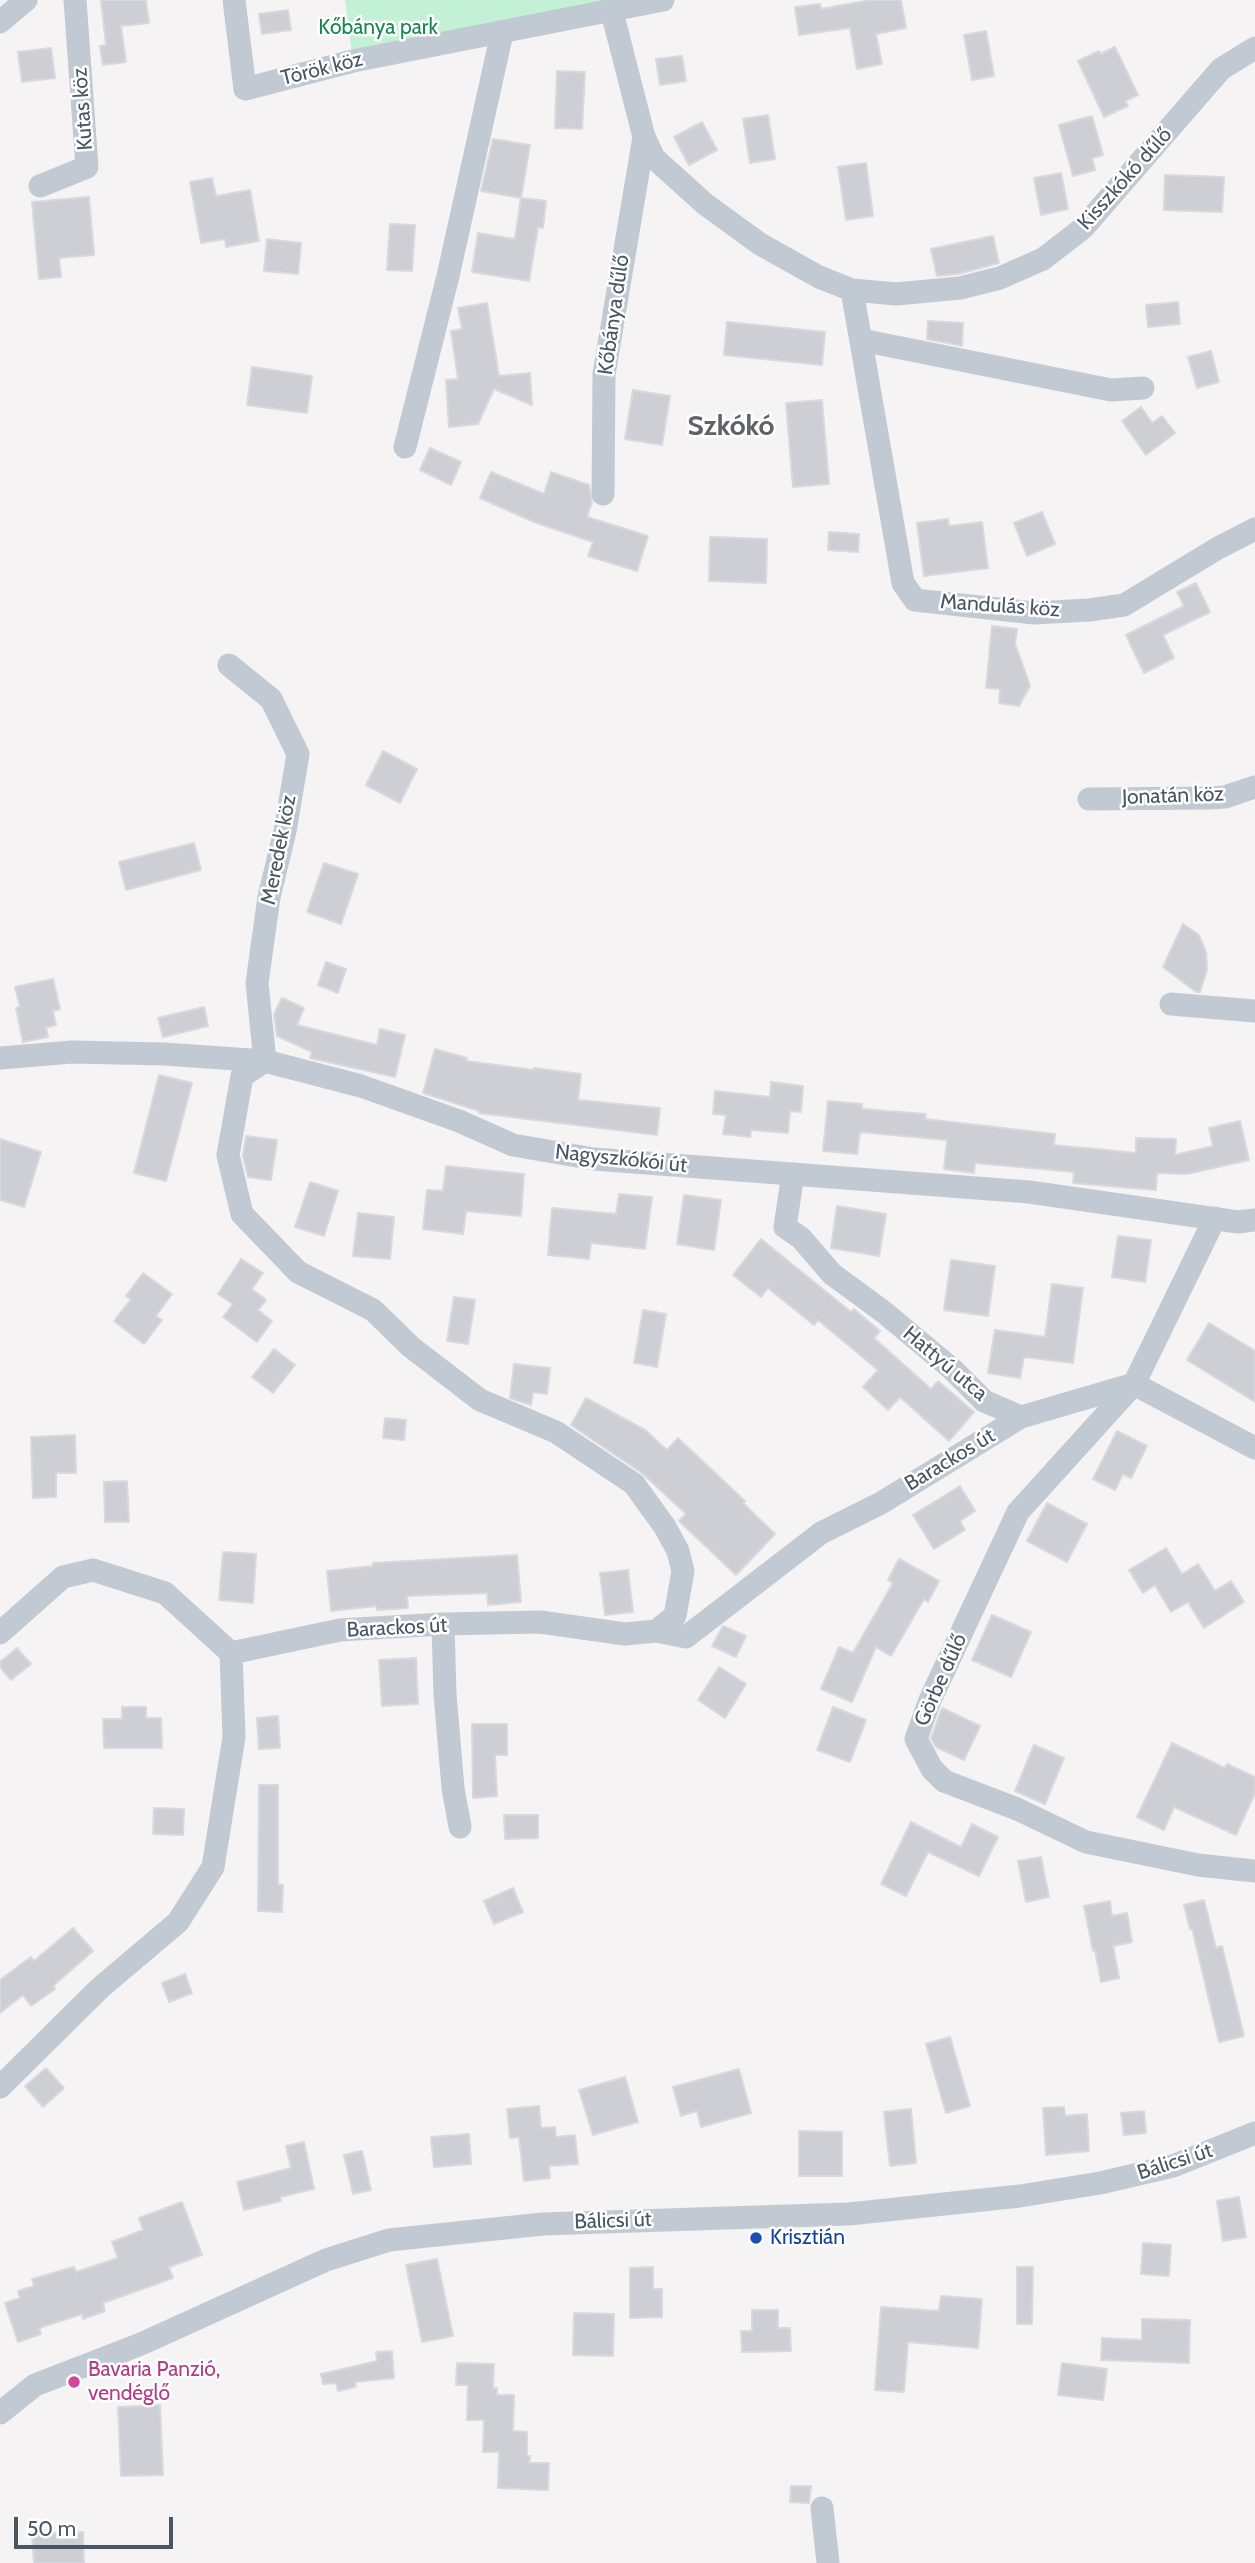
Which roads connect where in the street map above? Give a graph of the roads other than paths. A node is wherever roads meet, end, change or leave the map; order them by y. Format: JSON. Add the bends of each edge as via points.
{"nodes":[{"id":1,"x":26,"y":0,"type":"edge"},
{"id":2,"x":75,"y":0,"type":"edge"},
{"id":3,"x":234,"y":0,"type":"edge"},
{"id":4,"x":663,"y":0,"type":"edge"},
{"id":5,"x":612,"y":12,"type":"junction"},
{"id":6,"x":0,"y":22,"type":"edge"},
{"id":7,"x":502,"y":33,"type":"junction"},
{"id":8,"x":1255,"y":48,"type":"edge"},
{"id":9,"x":643,"y":137,"type":"junction"},
{"id":10,"x":40,"y":186,"type":"dead end"},
{"id":11,"x":852,"y":290,"type":"junction"},
{"id":12,"x":861,"y":340,"type":"junction"},
{"id":13,"x":1143,"y":388,"type":"dead end"},
{"id":14,"x":405,"y":447,"type":"dead end"},
{"id":15,"x":603,"y":494,"type":"dead end"},
{"id":16,"x":1255,"y":529,"type":"edge"},
{"id":17,"x":229,"y":665,"type":"dead end"},
{"id":18,"x":1255,"y":788,"type":"edge"},
{"id":19,"x":1089,"y":799,"type":"dead end"},
{"id":20,"x":1171,"y":1004,"type":"dead end"},
{"id":21,"x":1255,"y":1011,"type":"edge"},
{"id":22,"x":0,"y":1058,"type":"edge"},
{"id":23,"x":265,"y":1061,"type":"junction"},
{"id":24,"x":793,"y":1174,"type":"junction"},
{"id":25,"x":1215,"y":1218,"type":"junction"},
{"id":26,"x":1255,"y":1220,"type":"edge"},
{"id":27,"x":1134,"y":1384,"type":"junction"},
{"id":28,"x":1021,"y":1417,"type":"junction"},
{"id":29,"x":1255,"y":1448,"type":"edge"},
{"id":30,"x":443,"y":1624,"type":"junction"},
{"id":31,"x":656,"y":1631,"type":"junction"},
{"id":32,"x":0,"y":1633,"type":"edge"},
{"id":33,"x":231,"y":1653,"type":"junction"},
{"id":34,"x":460,"y":1827,"type":"dead end"},
{"id":35,"x":1255,"y":1871,"type":"edge"},
{"id":36,"x":0,"y":2087,"type":"edge"},
{"id":37,"x":1255,"y":2133,"type":"edge"},
{"id":38,"x":0,"y":2413,"type":"edge"},
{"id":39,"x":822,"y":2508,"type":"dead end"},
{"id":40,"x":828,"y":2563,"type":"edge"}],
"edges":[{"from":1,"to":6,"type":"street"},
{"from":2,"to":10,"type":"street","name":"Kutas köz","via":[[88,167]]},
{"from":3,"to":7,"type":"street","name":"Török köz","via":[[245,89],[353,61]]},
{"from":4,"to":5,"type":"street"},
{"from":5,"to":7,"type":"street","name":"Török köz"},
{"from":5,"to":9,"type":"street"},
{"from":7,"to":14,"type":"street"},
{"from":8,"to":11,"type":"street","name":"Kisszkókó dűlő","via":[[1220,69],[1083,228],[1043,258],[1000,278],[960,288],[895,294]]},
{"from":9,"to":11,"type":"street","name":"Kisszkókó dűlő","via":[[654,158],[705,204],[760,244]]},
{"from":9,"to":15,"type":"street","name":"Kőbánya dűlő","via":[[604,374]]},
{"from":11,"to":12,"type":"street","name":"Mandulás köz"},
{"from":12,"to":13,"type":"street","via":[[1111,390]]},
{"from":12,"to":16,"type":"street","name":"Mandulás köz","via":[[903,583],[915,600],[1034,613],[1124,605]]},
{"from":17,"to":23,"type":"street","name":"Meredek köz","via":[[271,699],[298,754],[257,984]]},
{"from":18,"to":19,"type":"street","name":"Jonatán köz","via":[[1225,797]]},
{"from":20,"to":21,"type":"street"},
{"from":22,"to":23,"type":"street","name":"Nagyszkókói út","via":[[72,1052]]},
{"from":23,"to":24,"type":"street","name":"Nagyszkókói út","via":[[362,1086],[513,1145],[594,1159]]},
{"from":23,"to":31,"type":"street","via":[[242,1076],[229,1155],[242,1214],[298,1272],[373,1310],[411,1347],[480,1400],[556,1432],[634,1484],[665,1527],[683,1571],[675,1616]]},
{"from":24,"to":25,"type":"street","name":"Nagyszkókói út","via":[[1029,1192]]},
{"from":24,"to":28,"type":"street","name":"Hattyú utca","via":[[785,1227],[801,1238],[832,1274],[933,1353],[984,1401]]},
{"from":25,"to":26,"type":"street","name":"Nagyszkókói út"},
{"from":25,"to":27,"type":"street"},
{"from":27,"to":28,"type":"street"},
{"from":27,"to":29,"type":"street"},
{"from":27,"to":35,"type":"street","name":"Görbe dűlő","via":[[1018,1512],[916,1739],[944,1781],[1086,1842],[1198,1865]]},
{"from":28,"to":31,"type":"street","name":"Barackos út","via":[[881,1503],[821,1533],[686,1637]]},
{"from":30,"to":31,"type":"street","name":"Barackos út","via":[[540,1622],[625,1634]]},
{"from":30,"to":33,"type":"street","name":"Barackos út","via":[[340,1630]]},
{"from":30,"to":34,"type":"street","via":[[445,1694]]},
{"from":32,"to":33,"type":"street","via":[[63,1577],[93,1570],[165,1593]]},
{"from":33,"to":36,"type":"street","via":[[234,1737],[213,1867],[178,1922],[100,1988]]},
{"from":37,"to":38,"type":"street","name":"Bálicsi út","via":[[1173,2166],[1020,2196],[849,2214],[543,2224],[389,2240],[326,2260],[141,2344],[35,2385]]},
{"from":39,"to":40,"type":"street"}]}
